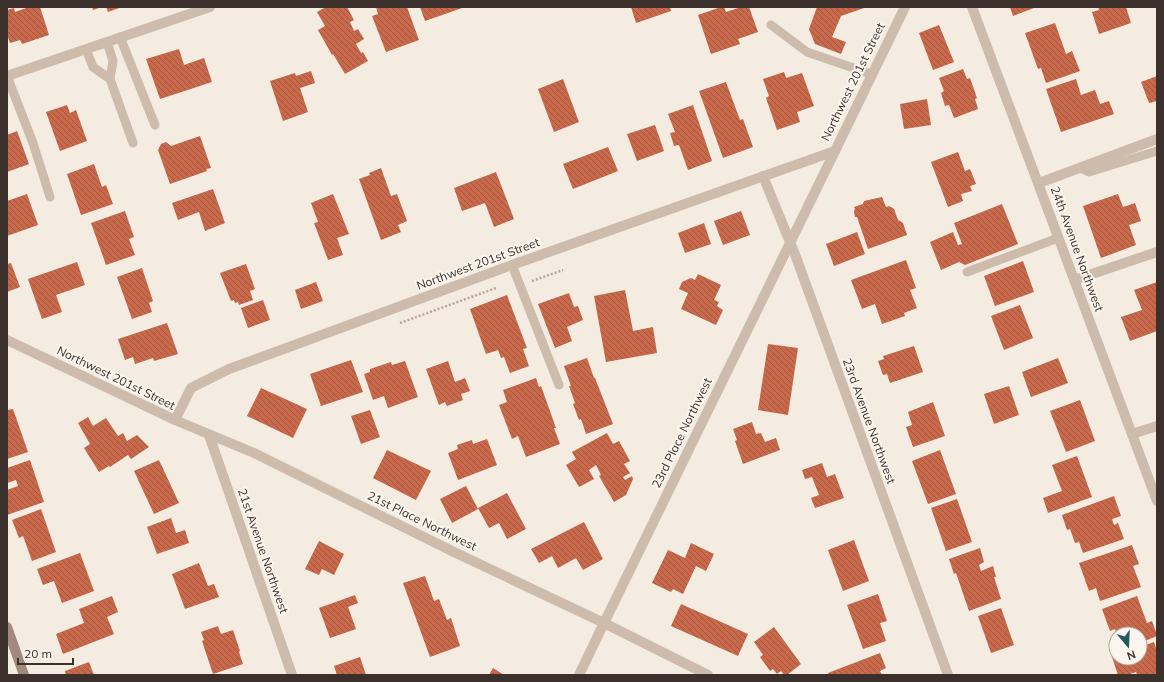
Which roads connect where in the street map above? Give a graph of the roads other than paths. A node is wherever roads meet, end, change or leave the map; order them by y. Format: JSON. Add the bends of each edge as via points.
{"nodes":[{"id":1,"x":210,"y":7,"type":"edge"},
{"id":2,"x":905,"y":7,"type":"edge"},
{"id":3,"x":972,"y":7,"type":"edge"},
{"id":4,"x":771,"y":25,"type":"dead end"},
{"id":5,"x":120,"y":38,"type":"junction"},
{"id":6,"x":107,"y":42,"type":"junction"},
{"id":7,"x":86,"y":49,"type":"junction"},
{"id":8,"x":872,"y":74,"type":"junction"},
{"id":9,"x":7,"y":76,"type":"edge"},
{"id":10,"x":110,"y":79,"type":"junction"},
{"id":11,"x":155,"y":125,"type":"dead end"},
{"id":12,"x":1157,"y":140,"type":"edge"},
{"id":13,"x":133,"y":142,"type":"dead end"},
{"id":14,"x":836,"y":151,"type":"junction"},
{"id":15,"x":1157,"y":151,"type":"edge"},
{"id":16,"x":1080,"y":168,"type":"junction"},
{"id":17,"x":763,"y":176,"type":"junction"},
{"id":18,"x":1039,"y":183,"type":"junction"},
{"id":19,"x":50,"y":197,"type":"dead end"},
{"id":20,"x":1058,"y":238,"type":"junction"},
{"id":21,"x":790,"y":242,"type":"junction"},
{"id":22,"x":1157,"y":252,"type":"edge"},
{"id":23,"x":512,"y":265,"type":"junction"},
{"id":24,"x":967,"y":272,"type":"dead end"},
{"id":25,"x":1074,"y":280,"type":"junction"},
{"id":26,"x":7,"y":340,"type":"edge"},
{"id":27,"x":559,"y":385,"type":"dead end"},
{"id":28,"x":175,"y":420,"type":"junction"},
{"id":29,"x":1157,"y":426,"type":"edge"},
{"id":30,"x":1132,"y":434,"type":"junction"},
{"id":31,"x":209,"y":435,"type":"junction"},
{"id":32,"x":1157,"y":501,"type":"edge"},
{"id":33,"x":604,"y":623,"type":"junction"},
{"id":34,"x":7,"y":627,"type":"edge"},
{"id":35,"x":24,"y":675,"type":"edge"},
{"id":36,"x":292,"y":675,"type":"edge"},
{"id":37,"x":579,"y":675,"type":"edge"},
{"id":38,"x":708,"y":675,"type":"edge"},
{"id":39,"x":948,"y":675,"type":"edge"}],
"edges":[{"from":1,"to":5,"type":"street"},
{"from":2,"to":8,"type":"street","name":"Northwest 201st Street"},
{"from":3,"to":18,"type":"street","name":"24th Avenue Northwest"},
{"from":4,"to":8,"type":"lane","via":[[807,52]]},
{"from":5,"to":6,"type":"street"},
{"from":5,"to":11,"type":"lane"},
{"from":6,"to":7,"type":"street"},
{"from":6,"to":10,"type":"lane","via":[[113,61]]},
{"from":7,"to":9,"type":"street"},
{"from":7,"to":10,"type":"lane","via":[[93,67]]},
{"from":8,"to":14,"type":"street","name":"Northwest 201st Street"},
{"from":9,"to":19,"type":"lane","via":[[33,143]]},
{"from":10,"to":13,"type":"lane"},
{"from":12,"to":16,"type":"street"},
{"from":14,"to":17,"type":"street","name":"Northwest 201st Street"},
{"from":14,"to":21,"type":"street","name":"23rd Place Northwest"},
{"from":15,"to":16,"type":"lane","via":[[1089,172]]},
{"from":16,"to":18,"type":"street"},
{"from":17,"to":21,"type":"street","name":"23rd Avenue Northwest"},
{"from":17,"to":23,"type":"street","name":"Northwest 201st Street"},
{"from":18,"to":20,"type":"street","name":"24th Avenue Northwest"},
{"from":20,"to":24,"type":"lane"},
{"from":20,"to":25,"type":"street","name":"24th Avenue Northwest"},
{"from":21,"to":33,"type":"street","name":"23rd Place Northwest"},
{"from":21,"to":39,"type":"street","name":"23rd Avenue Northwest"},
{"from":22,"to":25,"type":"street"},
{"from":23,"to":27,"type":"lane"},
{"from":23,"to":28,"type":"street","name":"Northwest 201st Street","via":[[229,369],[191,388]]},
{"from":25,"to":30,"type":"street","name":"24th Avenue Northwest"},
{"from":26,"to":28,"type":"street","name":"Northwest 201st Street"},
{"from":28,"to":31,"type":"street","name":"21st Place Northwest"},
{"from":29,"to":30,"type":"street"},
{"from":30,"to":32,"type":"street","name":"24th Avenue Northwest"},
{"from":31,"to":33,"type":"street","name":"21st Place Northwest","via":[[254,453]]},
{"from":31,"to":36,"type":"street","name":"21st Avenue Northwest"},
{"from":33,"to":37,"type":"street"},
{"from":33,"to":38,"type":"street"},
{"from":34,"to":35,"type":"street"}]}
